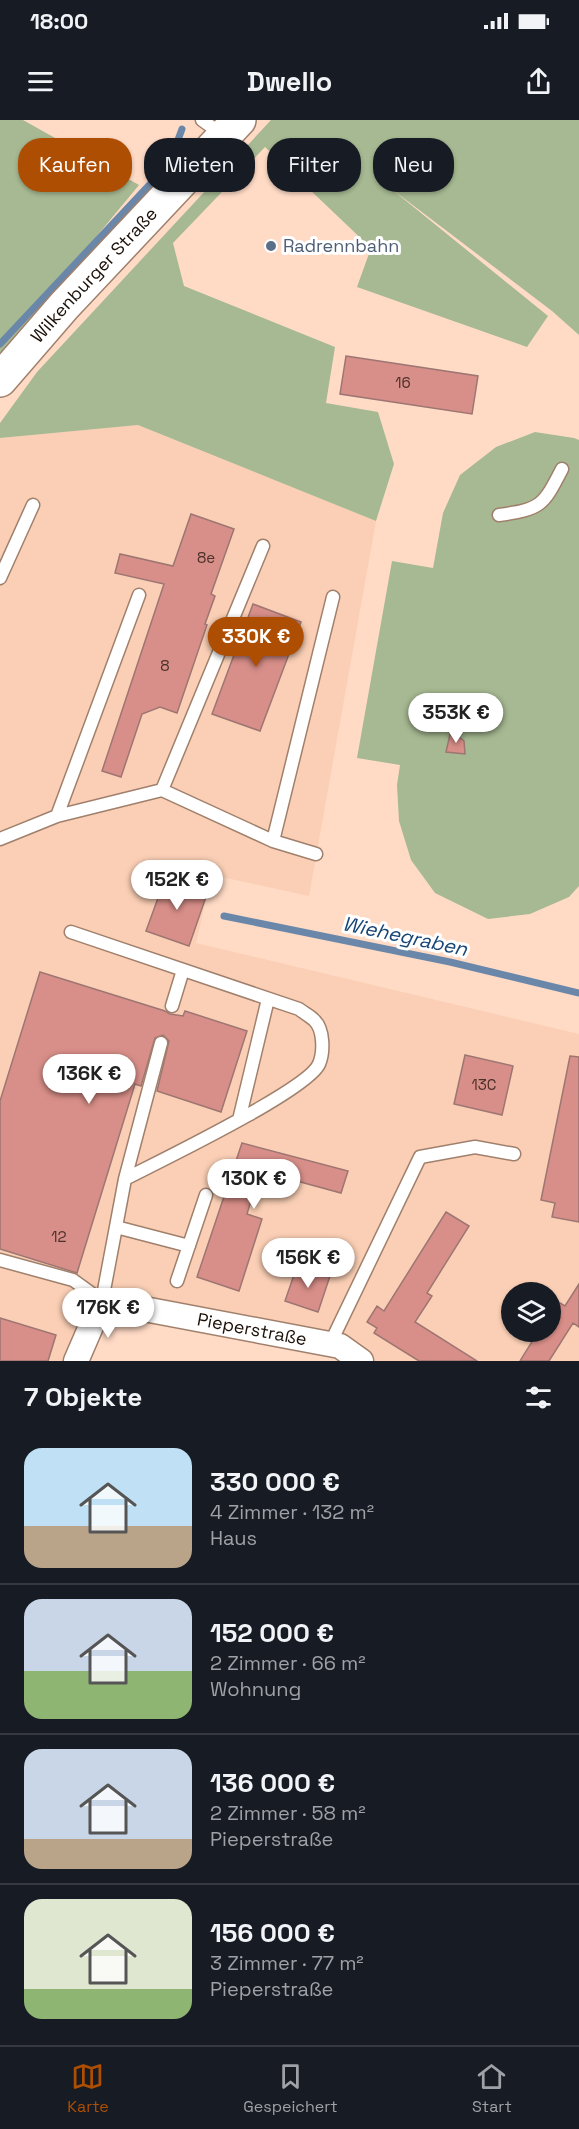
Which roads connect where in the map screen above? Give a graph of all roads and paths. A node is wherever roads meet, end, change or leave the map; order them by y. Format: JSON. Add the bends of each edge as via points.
{"nodes":[{"id":1,"x":222,"y":125,"type":"edge"},
{"id":2,"x":0,"y":380,"type":"edge"},
{"id":3,"x":562,"y":469,"type":"dead end"},
{"id":4,"x":33,"y":505,"type":"dead end"},
{"id":5,"x":499,"y":515,"type":"dead end"},
{"id":6,"x":263,"y":546,"type":"dead end"},
{"id":7,"x":0,"y":578,"type":"edge"},
{"id":8,"x":139,"y":595,"type":"dead end"},
{"id":9,"x":333,"y":597,"type":"dead end"},
{"id":10,"x":162,"y":790,"type":"junction"},
{"id":11,"x":57,"y":816,"type":"junction"},
{"id":12,"x":0,"y":839,"type":"edge"},
{"id":13,"x":273,"y":841,"type":"junction"},
{"id":14,"x":316,"y":854,"type":"dead end"},
{"id":15,"x":71,"y":932,"type":"dead end"},
{"id":16,"x":183,"y":970,"type":"junction"},
{"id":17,"x":268,"y":999,"type":"junction"},
{"id":18,"x":172,"y":1006,"type":"dead end"},
{"id":19,"x":161,"y":1043,"type":"dead end"},
{"id":20,"x":239,"y":1120,"type":"junction"},
{"id":21,"x":514,"y":1154,"type":"dead end"},
{"id":22,"x":125,"y":1179,"type":"junction"},
{"id":23,"x":206,"y":1195,"type":"dead end"},
{"id":24,"x":116,"y":1227,"type":"junction"},
{"id":25,"x":189,"y":1246,"type":"junction"},
{"id":26,"x":0,"y":1260,"type":"edge"},
{"id":27,"x":177,"y":1281,"type":"dead end"},
{"id":28,"x":102,"y":1301,"type":"junction"},
{"id":29,"x":330,"y":1344,"type":"junction"},
{"id":30,"x":76,"y":1361,"type":"edge"},
{"id":31,"x":361,"y":1361,"type":"edge"}],
"edges":[{"from":1,"to":2,"type":"main road","name":"Wilkenburger Straße"},
{"from":3,"to":5,"type":"lane","via":[[546,499],[527,511]]},
{"from":4,"to":7,"type":"lane"},
{"from":6,"to":10,"type":"lane"},
{"from":8,"to":11,"type":"lane"},
{"from":9,"to":13,"type":"lane"},
{"from":10,"to":11,"type":"lane"},
{"from":10,"to":13,"type":"lane"},
{"from":11,"to":12,"type":"lane"},
{"from":13,"to":14,"type":"lane"},
{"from":15,"to":16,"type":"lane"},
{"from":16,"to":17,"type":"lane"},
{"from":16,"to":18,"type":"lane"},
{"from":17,"to":20,"type":"lane"},
{"from":17,"to":20,"type":"lane","via":[[299,1009],[316,1022],[323,1041],[319,1065],[302,1082]]},
{"from":19,"to":22,"type":"lane"},
{"from":20,"to":22,"type":"lane"},
{"from":21,"to":29,"type":"lane","via":[[475,1147],[420,1157]]},
{"from":22,"to":24,"type":"lane"},
{"from":23,"to":25,"type":"lane"},
{"from":24,"to":25,"type":"lane"},
{"from":24,"to":28,"type":"lane"},
{"from":25,"to":27,"type":"lane"},
{"from":26,"to":28,"type":"lane","via":[[73,1280]]},
{"from":28,"to":29,"type":"street","name":"Pieperstraße"},
{"from":28,"to":30,"type":"street"},
{"from":29,"to":31,"type":"street","name":"Pieperstraße","via":[[340,1346]]}]}
